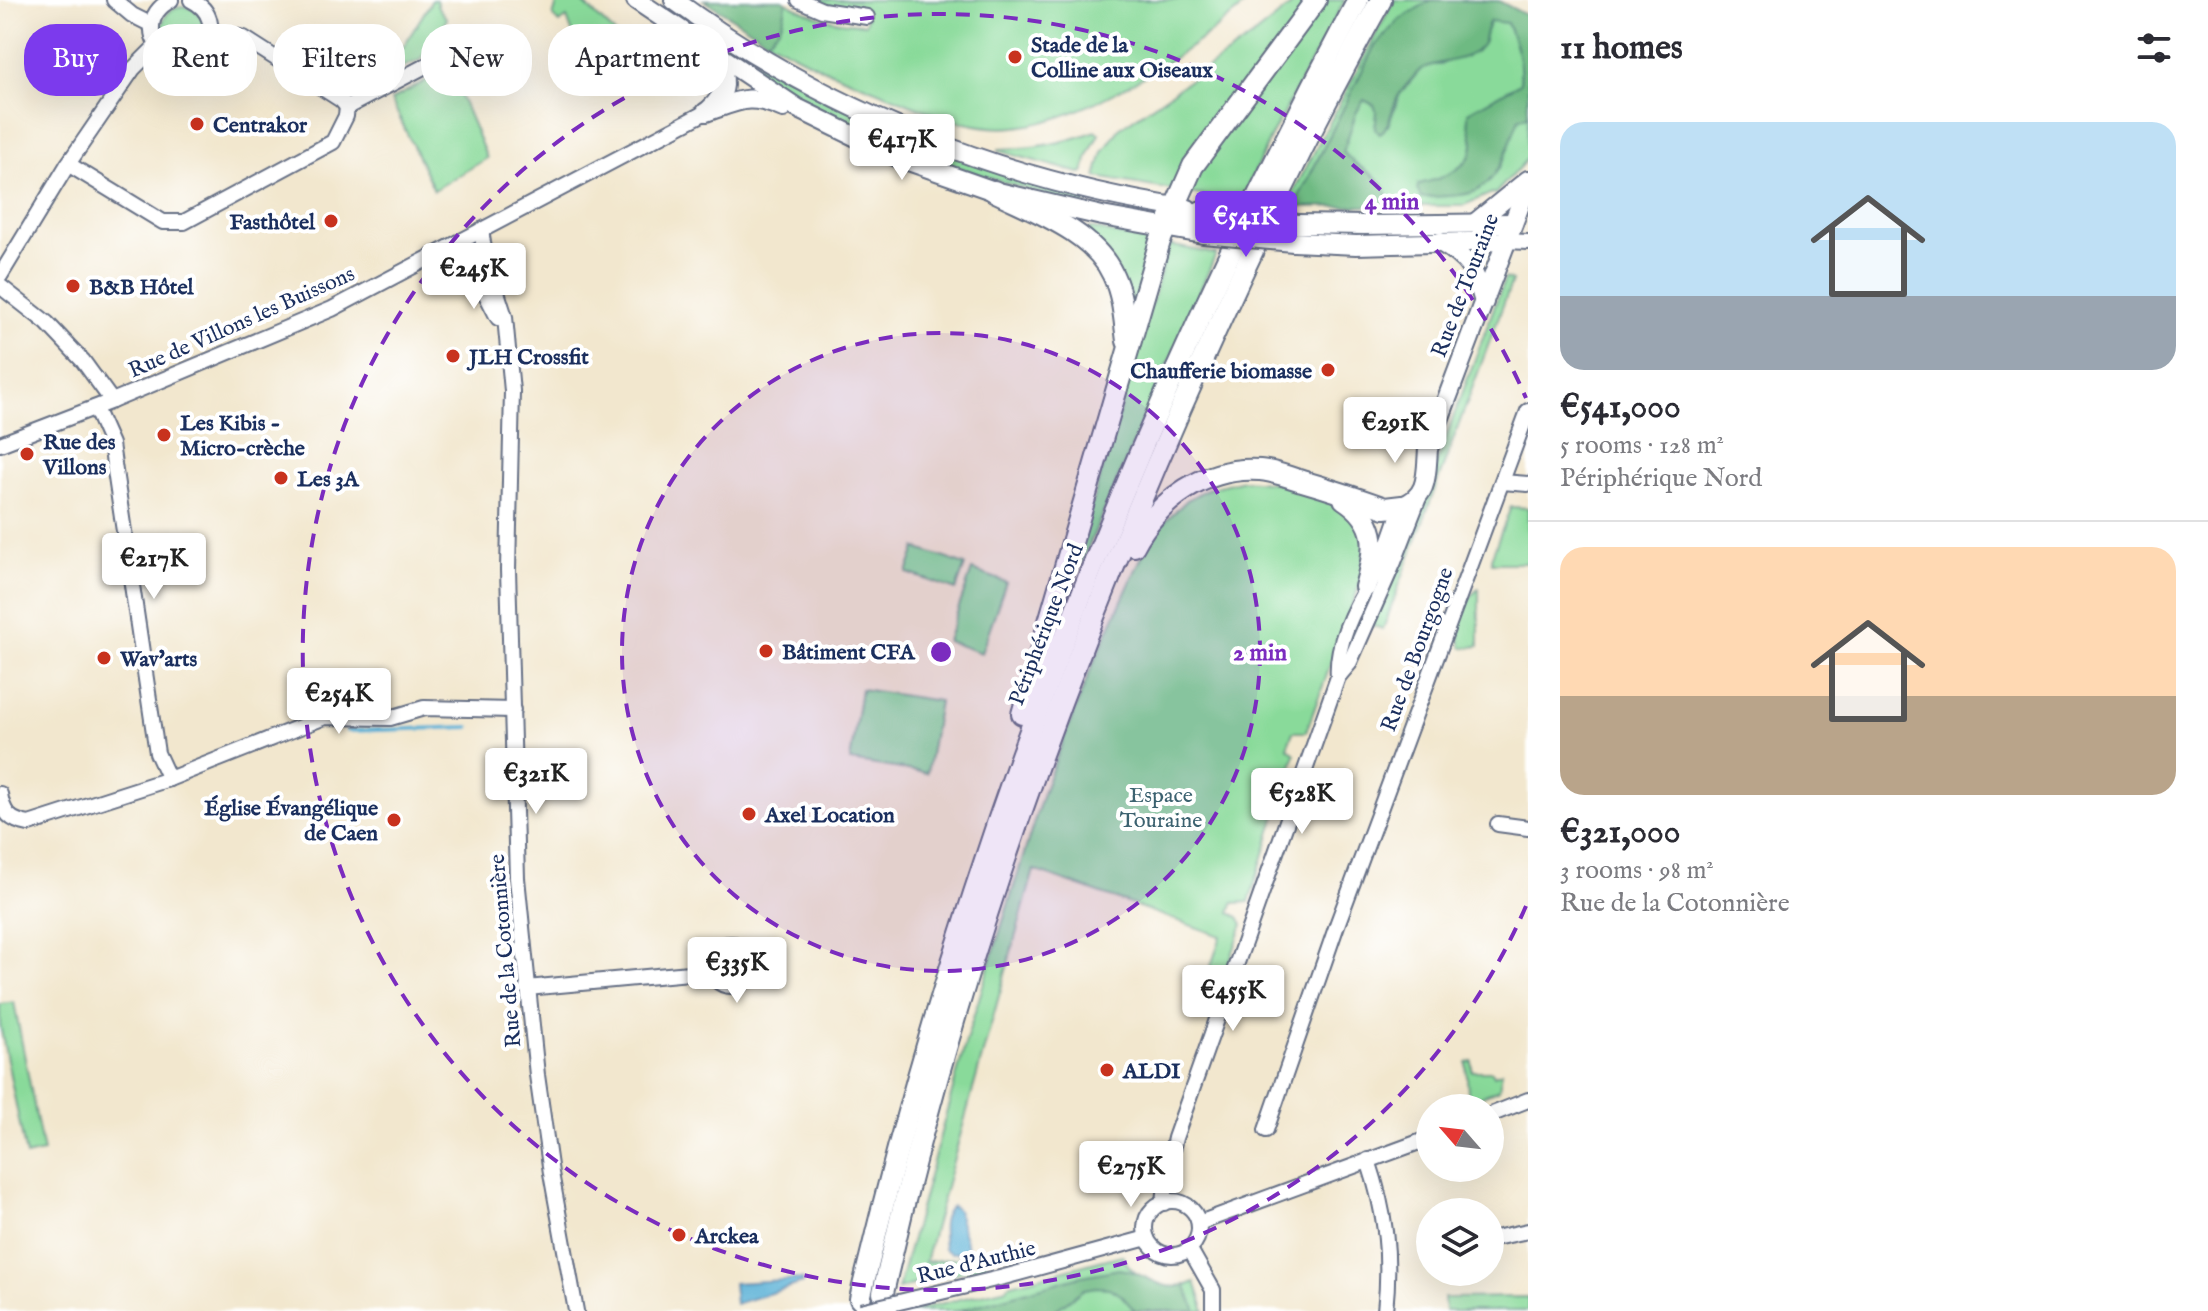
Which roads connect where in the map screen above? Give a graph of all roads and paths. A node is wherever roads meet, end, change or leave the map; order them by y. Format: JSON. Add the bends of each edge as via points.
{"nodes":[{"id":1,"x":114,"y":0,"type":"edge"},
{"id":2,"x":171,"y":0,"type":"edge"},
{"id":3,"x":191,"y":0,"type":"edge"},
{"id":4,"x":636,"y":0,"type":"edge"},
{"id":5,"x":674,"y":0,"type":"edge"},
{"id":6,"x":799,"y":0,"type":"edge"},
{"id":7,"x":1316,"y":0,"type":"edge"},
{"id":8,"x":1358,"y":0,"type":"edge"},
{"id":9,"x":1381,"y":0,"type":"edge"},
{"id":10,"x":867,"y":17,"type":"dead end"},
{"id":11,"x":150,"y":24,"type":"edge"},
{"id":12,"x":152,"y":24,"type":"edge"},
{"id":13,"x":209,"y":24,"type":"edge"},
{"id":14,"x":670,"y":24,"type":"edge"},
{"id":15,"x":257,"y":46,"type":"edge"},
{"id":16,"x":143,"y":59,"type":"edge"},
{"id":17,"x":728,"y":63,"type":"edge"},
{"id":18,"x":421,"y":68,"type":"edge"},
{"id":19,"x":722,"y":96,"type":"edge"},
{"id":20,"x":347,"y":107,"type":"junction"},
{"id":21,"x":797,"y":108,"type":"junction"},
{"id":22,"x":706,"y":112,"type":"junction"},
{"id":23,"x":68,"y":164,"type":"junction"},
{"id":24,"x":1528,"y":182,"type":"edge"},
{"id":25,"x":994,"y":191,"type":"junction"},
{"id":26,"x":1174,"y":207,"type":"junction"},
{"id":27,"x":1206,"y":212,"type":"junction"},
{"id":28,"x":1475,"y":223,"type":"junction"},
{"id":29,"x":1521,"y":223,"type":"edge"},
{"id":30,"x":1166,"y":229,"type":"junction"},
{"id":31,"x":481,"y":230,"type":"junction"},
{"id":32,"x":1296,"y":233,"type":"junction"},
{"id":33,"x":1506,"y":241,"type":"junction"},
{"id":34,"x":459,"y":242,"type":"junction"},
{"id":35,"x":1440,"y":242,"type":"junction"},
{"id":36,"x":1528,"y":242,"type":"edge"},
{"id":37,"x":0,"y":276,"type":"edge"},
{"id":38,"x":0,"y":286,"type":"edge"},
{"id":39,"x":1484,"y":302,"type":"junction"},
{"id":40,"x":508,"y":345,"type":"junction"},
{"id":41,"x":1128,"y":348,"type":"junction"},
{"id":42,"x":112,"y":401,"type":"junction"},
{"id":43,"x":95,"y":408,"type":"junction"},
{"id":44,"x":1528,"y":411,"type":"edge"},
{"id":45,"x":0,"y":444,"type":"edge"},
{"id":46,"x":1428,"y":449,"type":"junction"},
{"id":47,"x":1502,"y":482,"type":"junction"},
{"id":48,"x":1528,"y":484,"type":"edge"},
{"id":49,"x":1323,"y":487,"type":"junction"},
{"id":50,"x":1422,"y":491,"type":"junction"},
{"id":51,"x":1402,"y":506,"type":"junction"},
{"id":52,"x":1109,"y":577,"type":"junction"},
{"id":53,"x":1365,"y":587,"type":"junction"},
{"id":54,"x":1338,"y":677,"type":"junction"},
{"id":55,"x":513,"y":710,"type":"junction"},
{"id":56,"x":1018,"y":760,"type":"junction"},
{"id":57,"x":169,"y":779,"type":"junction"},
{"id":58,"x":1,"y":801,"type":"edge"},
{"id":59,"x":1498,"y":824,"type":"dead end"},
{"id":60,"x":1528,"y":828,"type":"edge"},
{"id":61,"x":711,"y":971,"type":"dead end"},
{"id":62,"x":527,"y":988,"type":"junction"},
{"id":63,"x":1528,"y":1100,"type":"edge"},
{"id":64,"x":1504,"y":1109,"type":"edge"},
{"id":65,"x":1266,"y":1130,"type":"dead end"},
{"id":66,"x":1416,"y":1143,"type":"edge"},
{"id":67,"x":1368,"y":1160,"type":"junction"},
{"id":68,"x":1164,"y":1203,"type":"junction"},
{"id":69,"x":1199,"y":1223,"type":"junction"},
{"id":70,"x":1528,"y":1231,"type":"edge"},
{"id":71,"x":1504,"y":1236,"type":"edge"},
{"id":72,"x":1147,"y":1238,"type":"junction"},
{"id":73,"x":1188,"y":1251,"type":"junction"},
{"id":74,"x":883,"y":1293,"type":"dead end"},
{"id":75,"x":860,"y":1305,"type":"edge"},
{"id":76,"x":576,"y":1311,"type":"edge"},
{"id":77,"x":1213,"y":1311,"type":"edge"},
{"id":78,"x":1385,"y":1311,"type":"edge"}],
"edges":[{"from":1,"to":11,"type":"street"},
{"from":2,"to":12,"type":"street"},
{"from":3,"to":13,"type":"street","via":[[202,6]]},
{"from":4,"to":14,"type":"main road"},
{"from":5,"to":26,"type":"main road","via":[[742,46],[865,112],[961,152],[1078,187]]},
{"from":6,"to":10,"type":"street","via":[[822,10]]},
{"from":7,"to":26,"type":"highway","via":[[1193,166]]},
{"from":8,"to":56,"type":"highway","name":"Périphérique Nord","via":[[1204,307],[1127,481]]},
{"from":9,"to":52,"type":"highway","name":"Périphérique Nord","via":[[1221,320]]},
{"from":15,"to":20,"type":"street"},
{"from":16,"to":23,"type":"street"},
{"from":17,"to":21,"type":"main road"},
{"from":18,"to":20,"type":"street"},
{"from":19,"to":22,"type":"main road"},
{"from":20,"to":23,"type":"street","via":[[333,142],[184,222],[163,222]]},
{"from":21,"to":22,"type":"main road","via":[[755,98]]},
{"from":21,"to":25,"type":"main road","via":[[897,157]]},
{"from":22,"to":31,"type":"street","name":"Rue de Villons les Buissons"},
{"from":23,"to":37,"type":"street"},
{"from":24,"to":28,"type":"main road"},
{"from":24,"to":29,"type":"main road","name":"Rue de Touraine"},
{"from":25,"to":30,"type":"main road"},
{"from":25,"to":41,"type":"highway","via":[[1070,231],[1102,258],[1118,288]]},
{"from":26,"to":27,"type":"main road"},
{"from":26,"to":30,"type":"highway"},
{"from":27,"to":30,"type":"highway"},
{"from":27,"to":32,"type":"main road","bridge":true},
{"from":28,"to":29,"type":"main road"},
{"from":28,"to":32,"type":"main road"},
{"from":29,"to":33,"type":"main road","name":"Rue de Touraine"},
{"from":30,"to":32,"type":"main road","bridge":true},
{"from":30,"to":41,"type":"highway"},
{"from":31,"to":34,"type":"street","name":"Rue de Villons les Buissons"},
{"from":31,"to":40,"type":"street","name":"Rue de la Cotonnière"},
{"from":32,"to":35,"type":"main road","via":[[1356,245]]},
{"from":33,"to":35,"type":"main road"},
{"from":33,"to":36,"type":"street"},
{"from":33,"to":39,"type":"main road","name":"Rue de Touraine"},
{"from":34,"to":40,"type":"street","name":"Rue de la Cotonnière"},
{"from":34,"to":42,"type":"street","name":"Rue de Villons les Buissons","via":[[332,309]]},
{"from":35,"to":39,"type":"main road","via":[[1468,263]]},
{"from":38,"to":42,"type":"street","via":[[47,323]]},
{"from":39,"to":46,"type":"main road","name":"Rue de Touraine"},
{"from":40,"to":55,"type":"street","name":"Rue de la Cotonnière"},
{"from":41,"to":56,"type":"highway","via":[[1013,741]]},
{"from":42,"to":43,"type":"street","name":"Rue de Villons les Buissons"},
{"from":43,"to":45,"type":"street","name":"Rue de Villons les Buissons"},
{"from":43,"to":57,"type":"street","via":[[111,444],[157,753]]},
{"from":44,"to":47,"type":"street","name":"Rue de Bourgogne"},
{"from":46,"to":50,"type":"main road","name":"Rue de Touraine"},
{"from":46,"to":51,"type":"main road","name":"Rue de Touraine","via":[[1419,459]]},
{"from":47,"to":48,"type":"street"},
{"from":47,"to":65,"type":"street","name":"Rue de Bourgogne"},
{"from":49,"to":51,"type":"highway","via":[[1385,508]]},
{"from":49,"to":52,"type":"highway","via":[[1260,470],[1209,478],[1177,494],[1156,513],[1124,568]]},
{"from":49,"to":53,"type":"highway","via":[[1359,510],[1371,528],[1372,560]]},
{"from":50,"to":51,"type":"main road"},
{"from":50,"to":54,"type":"street","name":"Rue de Touraine","via":[[1349,664]]},
{"from":51,"to":53,"type":"street","name":"Rue de Touraine"},
{"from":52,"to":74,"type":"highway","name":"Périphérique Nord","via":[[1017,823],[969,973]]},
{"from":53,"to":54,"type":"street","name":"Rue de Touraine","via":[[1336,661]]},
{"from":54,"to":68,"type":"street","name":"Rue de Touraine","via":[[1175,1138]]},
{"from":55,"to":57,"type":"street","via":[[424,708],[390,718],[325,717]]},
{"from":55,"to":62,"type":"street","name":"Rue de la Cotonnière","via":[[517,878]]},
{"from":56,"to":75,"type":"highway","name":"Périphérique Nord","via":[[935,1018]]},
{"from":57,"to":58,"type":"street","via":[[29,824],[13,820]]},
{"from":59,"to":60,"type":"street"},
{"from":61,"to":62,"type":"street"},
{"from":62,"to":76,"type":"street","name":"Rue de la Cotonnière","via":[[551,1173]]},
{"from":63,"to":64,"type":"street"},
{"from":66,"to":67,"type":"street"},
{"from":67,"to":69,"type":"street"},
{"from":67,"to":78,"type":"street","via":[[1388,1244]]},
{"from":68,"to":69,"type":"street","via":[[1186,1205]]},
{"from":68,"to":72,"type":"street","via":[[1148,1217]]},
{"from":69,"to":73,"type":"street"},
{"from":70,"to":71,"type":"street"},
{"from":72,"to":73,"type":"street","via":[[1164,1254]]},
{"from":72,"to":75,"type":"street","name":"Rue d'Authie","bridge":true,"via":[[1011,1276]]},
{"from":73,"to":77,"type":"street","via":[[1213,1290]]}]}
